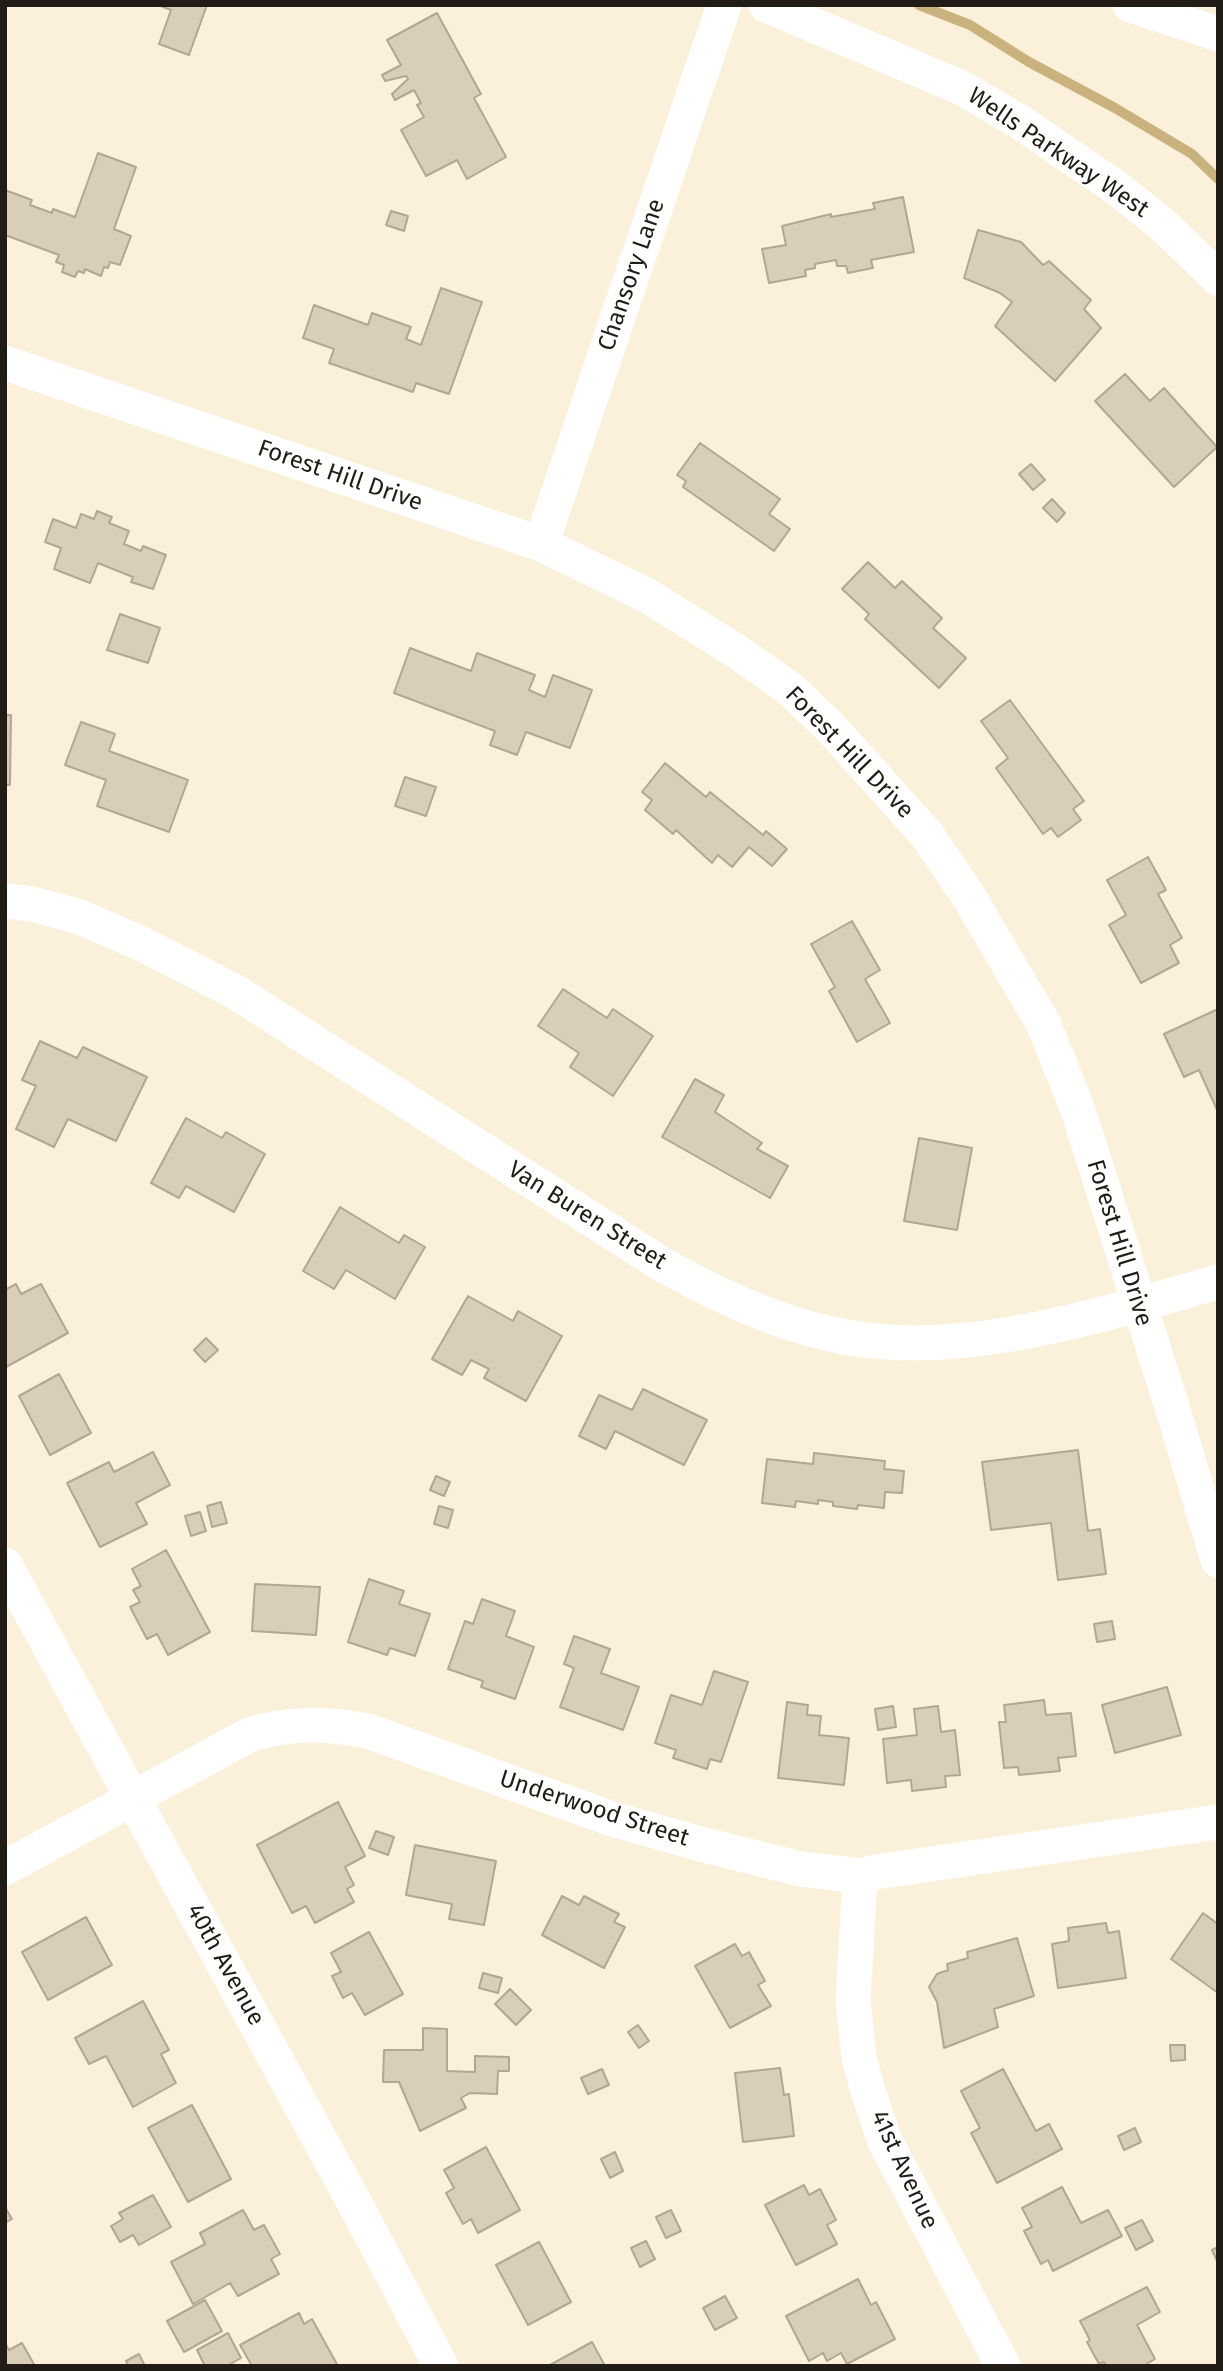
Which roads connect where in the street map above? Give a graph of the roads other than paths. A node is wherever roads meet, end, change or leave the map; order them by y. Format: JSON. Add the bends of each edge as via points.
{"nodes":[{"id":1,"x":724,"y":5,"type":"edge"},
{"id":2,"x":766,"y":5,"type":"edge"},
{"id":3,"x":1130,"y":5,"type":"edge"},
{"id":4,"x":1218,"y":34,"type":"edge"},
{"id":5,"x":1218,"y":278,"type":"edge"},
{"id":6,"x":5,"y":363,"type":"edge"},
{"id":7,"x":541,"y":544,"type":"junction"},
{"id":8,"x":5,"y":901,"type":"edge"},
{"id":9,"x":1218,"y":1282,"type":"edge"},
{"id":10,"x":1138,"y":1304,"type":"junction"},
{"id":11,"x":1218,"y":1560,"type":"edge"},
{"id":12,"x":5,"y":1565,"type":"edge"},
{"id":13,"x":134,"y":1799,"type":"junction"},
{"id":14,"x":1218,"y":1822,"type":"edge"},
{"id":15,"x":5,"y":1868,"type":"edge"},
{"id":16,"x":860,"y":1876,"type":"junction"},
{"id":17,"x":441,"y":2366,"type":"edge"},
{"id":18,"x":1003,"y":2366,"type":"edge"}],
"edges":[{"from":1,"to":7,"type":"street","name":"Chansory Lane"},
{"from":2,"to":5,"type":"street","name":"Wells Parkway West","via":[[962,88],[1020,122],[1118,189]]},
{"from":3,"to":4,"type":"street"},
{"from":6,"to":7,"type":"street","name":"Forest Hill Drive"},
{"from":7,"to":10,"type":"street","name":"Forest Hill Drive","via":[[648,596],[789,688],[927,835],[1042,1023],[1079,1111]]},
{"from":8,"to":10,"type":"street","name":"Van Buren Street","via":[[79,917],[234,990],[663,1265],[722,1298],[770,1317],[837,1336],[929,1342],[1032,1331]]},
{"from":9,"to":10,"type":"street","name":"Van Buren Street"},
{"from":10,"to":11,"type":"street","name":"Forest Hill Drive"},
{"from":12,"to":13,"type":"street","name":"40th Avenue"},
{"from":13,"to":15,"type":"street","name":"Underwood Street"},
{"from":13,"to":16,"type":"street","name":"Underwood Street","via":[[249,1735],[291,1725],[336,1726],[368,1731],[612,1819],[801,1869]]},
{"from":13,"to":17,"type":"street","name":"40th Avenue"},
{"from":14,"to":16,"type":"street","name":"Underwood Street"},
{"from":16,"to":18,"type":"street","name":"41st Avenue","via":[[853,2000],[859,2058],[868,2091],[884,2139]]}]}
